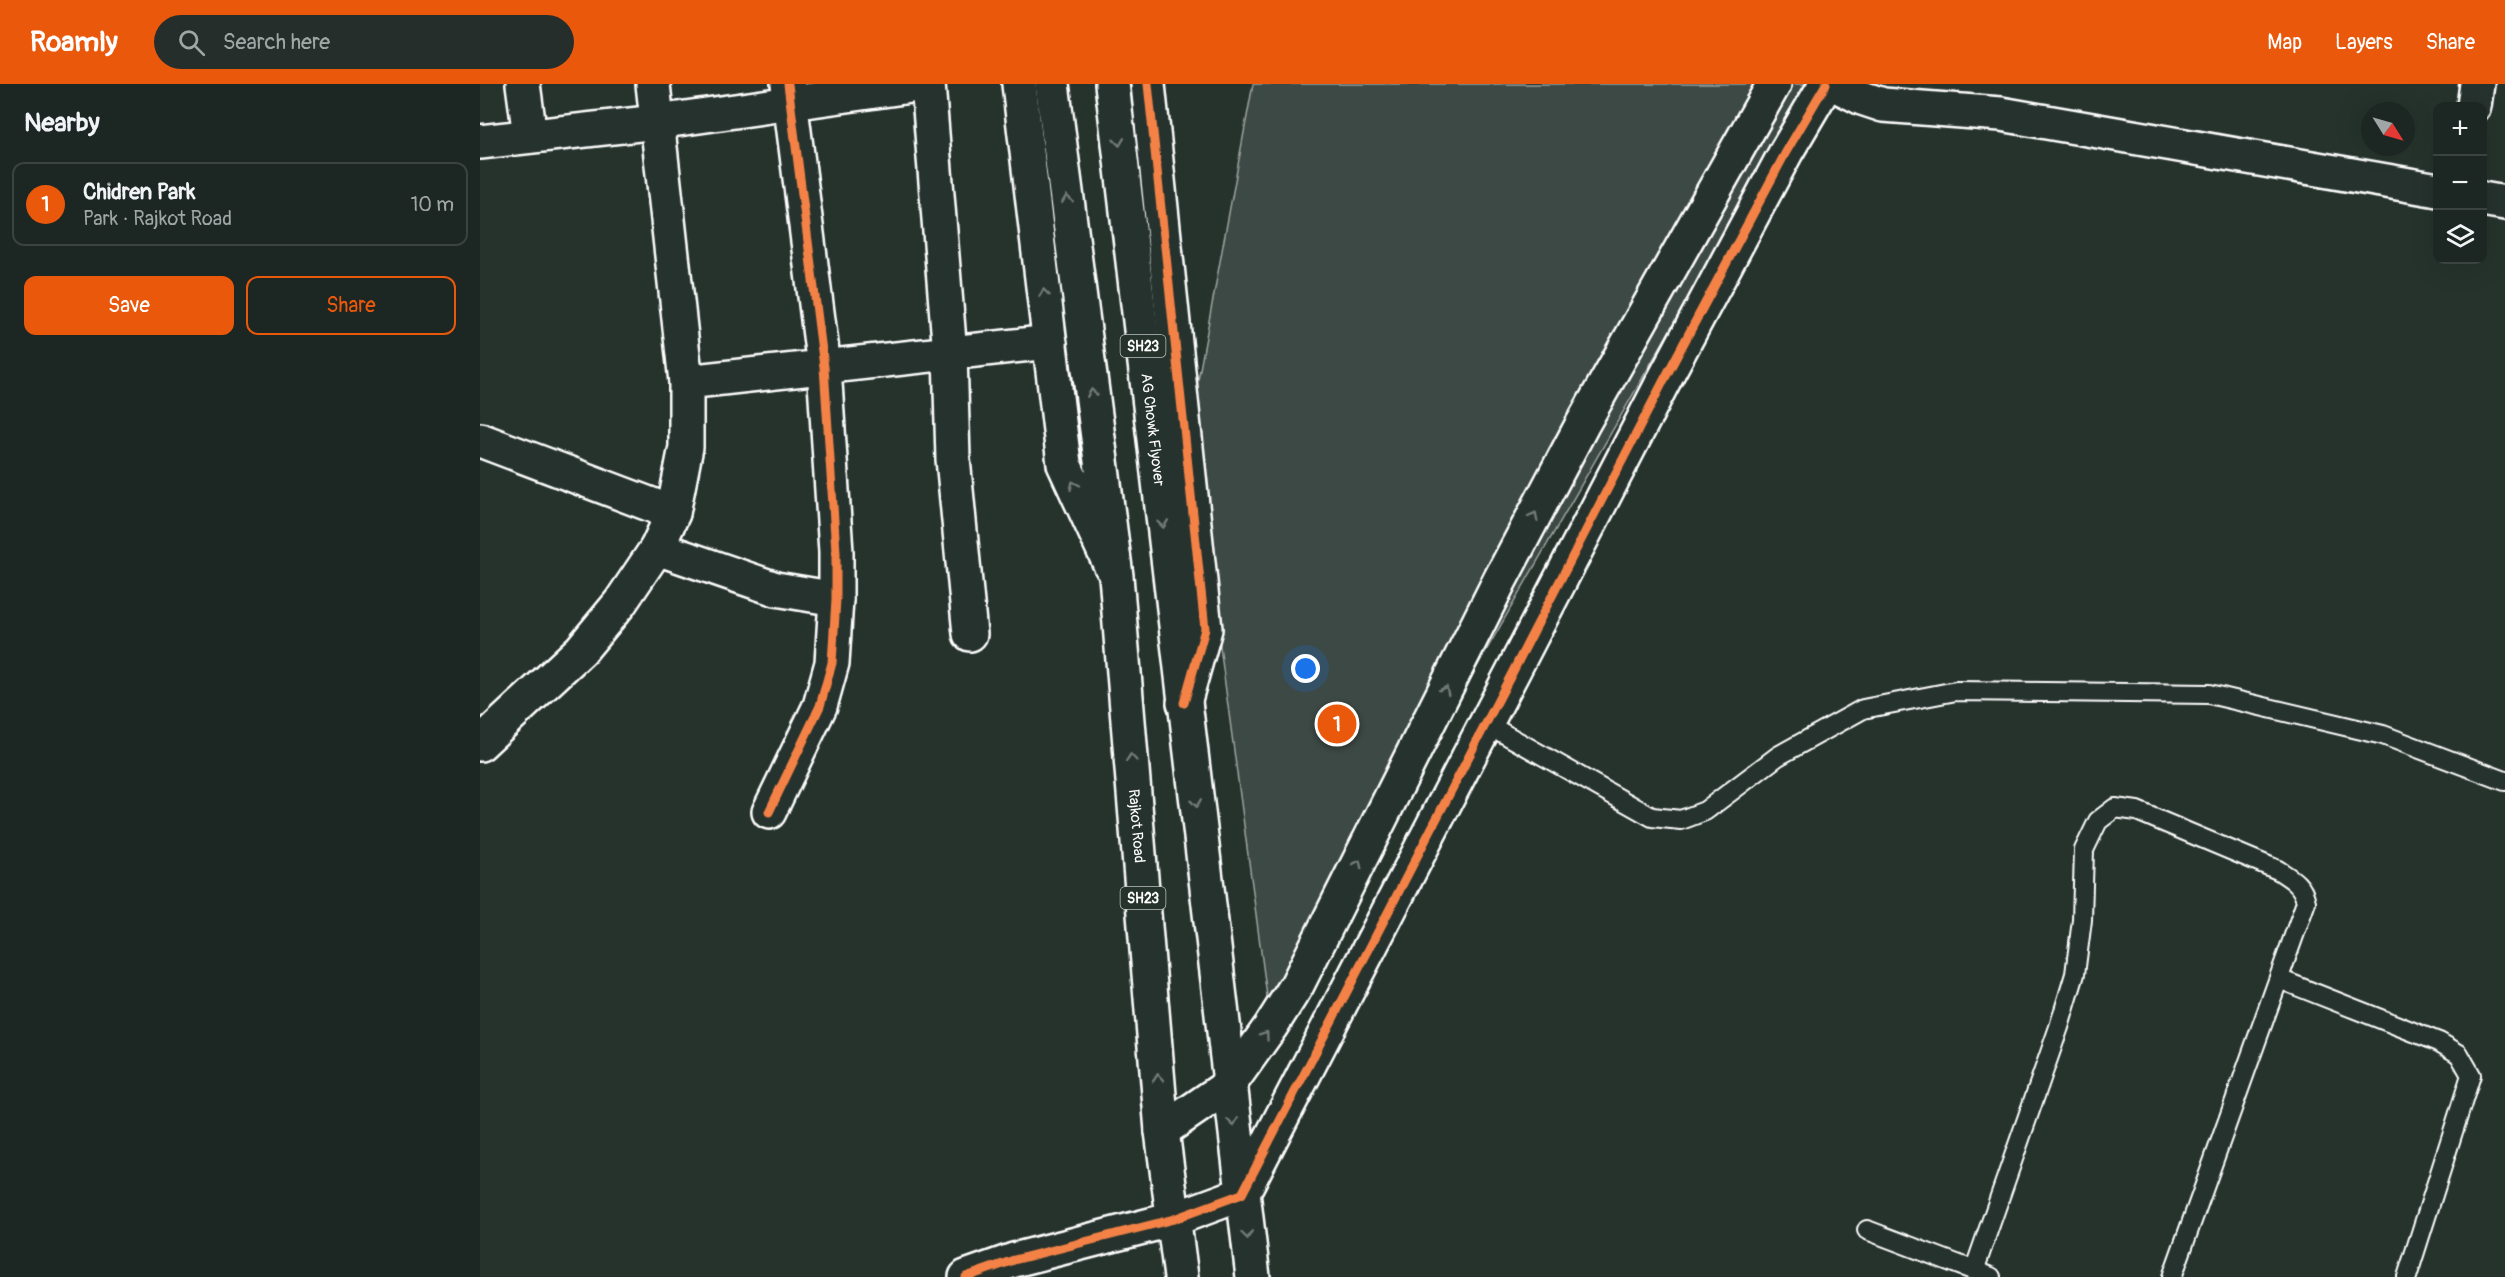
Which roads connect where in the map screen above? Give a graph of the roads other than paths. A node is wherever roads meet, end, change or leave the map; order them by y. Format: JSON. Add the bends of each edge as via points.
{"nodes":[{"id":1,"x":523,"y":84,"type":"edge"},
{"id":2,"x":652,"y":84,"type":"edge"},
{"id":3,"x":926,"y":84,"type":"edge"},
{"id":4,"x":1019,"y":84,"type":"edge"},
{"id":5,"x":1052,"y":84,"type":"edge"},
{"id":6,"x":1112,"y":84,"type":"edge"},
{"id":7,"x":1148,"y":84,"type":"edge"},
{"id":8,"x":1774,"y":84,"type":"edge"},
{"id":9,"x":1826,"y":84,"type":"edge"},
{"id":10,"x":1834,"y":84,"type":"edge"},
{"id":11,"x":2476,"y":84,"type":"edge"},
{"id":12,"x":789,"y":93,"type":"edge"},
{"id":13,"x":2474,"y":102,"type":"edge"},
{"id":14,"x":657,"y":122,"type":"junction"},
{"id":15,"x":530,"y":136,"type":"junction"},
{"id":16,"x":480,"y":142,"type":"edge"},
{"id":17,"x":2433,"y":189,"type":"edge"},
{"id":18,"x":2487,"y":200,"type":"edge"},
{"id":19,"x":2505,"y":203,"type":"edge"},
{"id":20,"x":1050,"y":342,"type":"junction"},
{"id":21,"x":950,"y":354,"type":"junction"},
{"id":22,"x":824,"y":367,"type":"junction"},
{"id":23,"x":686,"y":382,"type":"junction"},
{"id":24,"x":480,"y":440,"type":"edge"},
{"id":25,"x":673,"y":513,"type":"junction"},
{"id":26,"x":657,"y":548,"type":"junction"},
{"id":27,"x":1116,"y":576,"type":"junction"},
{"id":28,"x":836,"y":600,"type":"junction"},
{"id":29,"x":970,"y":634,"type":"dead end"},
{"id":30,"x":1184,"y":703,"type":"junction"},
{"id":31,"x":1485,"y":723,"type":"junction"},
{"id":32,"x":480,"y":744,"type":"edge"},
{"id":33,"x":2505,"y":781,"type":"edge"},
{"id":34,"x":769,"y":812,"type":"dead end"},
{"id":35,"x":2279,"y":979,"type":"junction"},
{"id":36,"x":1229,"y":1085,"type":"junction"},
{"id":37,"x":1162,"y":1131,"type":"junction"},
{"id":38,"x":1242,"y":1194,"type":"junction"},
{"id":39,"x":1174,"y":1219,"type":"junction"},
{"id":40,"x":1867,"y":1230,"type":"dead end"},
{"id":41,"x":1974,"y":1271,"type":"junction"},
{"id":42,"x":966,"y":1277,"type":"edge"},
{"id":43,"x":1181,"y":1277,"type":"edge"},
{"id":44,"x":1253,"y":1277,"type":"edge"},
{"id":45,"x":1991,"y":1277,"type":"edge"},
{"id":46,"x":2172,"y":1277,"type":"edge"},
{"id":47,"x":2408,"y":1277,"type":"edge"}],
"edges":[{"from":1,"to":15,"type":"street"},
{"from":2,"to":14,"type":"street"},
{"from":3,"to":12,"type":"street"},
{"from":3,"to":21,"type":"street"},
{"from":20,"to":4,"type":"street","one_way":true},
{"from":27,"to":5,"type":"street","number":"SH23","one_way":true},
{"from":6,"to":30,"type":"street","name":"AG Chowk Flyover","number":"SH23","one_way":true},
{"from":7,"to":30,"type":"street","via":[[1205,629]]},
{"from":36,"to":8,"type":"street","one_way":true,"via":[[1297,985],[1576,436]]},
{"from":9,"to":31,"type":"street","via":[[1664,380]]},
{"from":10,"to":17,"type":"street","via":[[1883,105],[2001,114]]},
{"from":11,"to":13,"type":"street"},
{"from":12,"to":14,"type":"street"},
{"from":12,"to":22,"type":"street"},
{"from":14,"to":15,"type":"street"},
{"from":14,"to":23,"type":"street"},
{"from":15,"to":16,"type":"street"},
{"from":18,"to":19,"type":"street"},
{"from":20,"to":21,"type":"street"},
{"from":27,"to":20,"type":"street","one_way":true,"via":[[1064,464]]},
{"from":21,"to":22,"type":"street"},
{"from":21,"to":29,"type":"street","via":[[953,459]]},
{"from":22,"to":23,"type":"street"},
{"from":22,"to":28,"type":"street"},
{"from":23,"to":25,"type":"street","via":[[686,447]]},
{"from":24,"to":25,"type":"street"},
{"from":25,"to":26,"type":"street"},
{"from":26,"to":28,"type":"street","via":[[776,589]]},
{"from":26,"to":32,"type":"street","via":[[620,603],[581,650]]},
{"from":37,"to":27,"type":"street","name":"Rajkot Road","number":"SH23","one_way":true},
{"from":28,"to":34,"type":"street","via":[[832,663],[820,706]]},
{"from":30,"to":36,"type":"street","number":"SH23","one_way":true},
{"from":31,"to":33,"type":"lane","via":[[1652,817],[1681,820],[1705,811],[1778,756],[1863,709],[1956,692],[2209,694],[2383,735]]},
{"from":31,"to":38,"type":"street"},
{"from":35,"to":41,"type":"lane","via":[[2306,902],[2304,891],[2295,880],[2137,812],[2115,808],[2098,821],[2084,850],[2082,920],[2075,974]]},
{"from":35,"to":46,"type":"lane"},
{"from":35,"to":47,"type":"lane","via":[[2439,1042],[2459,1054],[2471,1074]]},
{"from":36,"to":37,"type":"street"},
{"from":36,"to":38,"type":"street","number":"SH23","one_way":true},
{"from":37,"to":39,"type":"street","name":"Rajkot Road","number":"SH23"},
{"from":38,"to":39,"type":"street"},
{"from":38,"to":44,"type":"street","number":"SH23","one_way":true},
{"from":39,"to":42,"type":"street","via":[[1014,1260]]},
{"from":39,"to":43,"type":"street","number":"SH23"},
{"from":40,"to":41,"type":"lane"},
{"from":41,"to":45,"type":"lane"}]}
